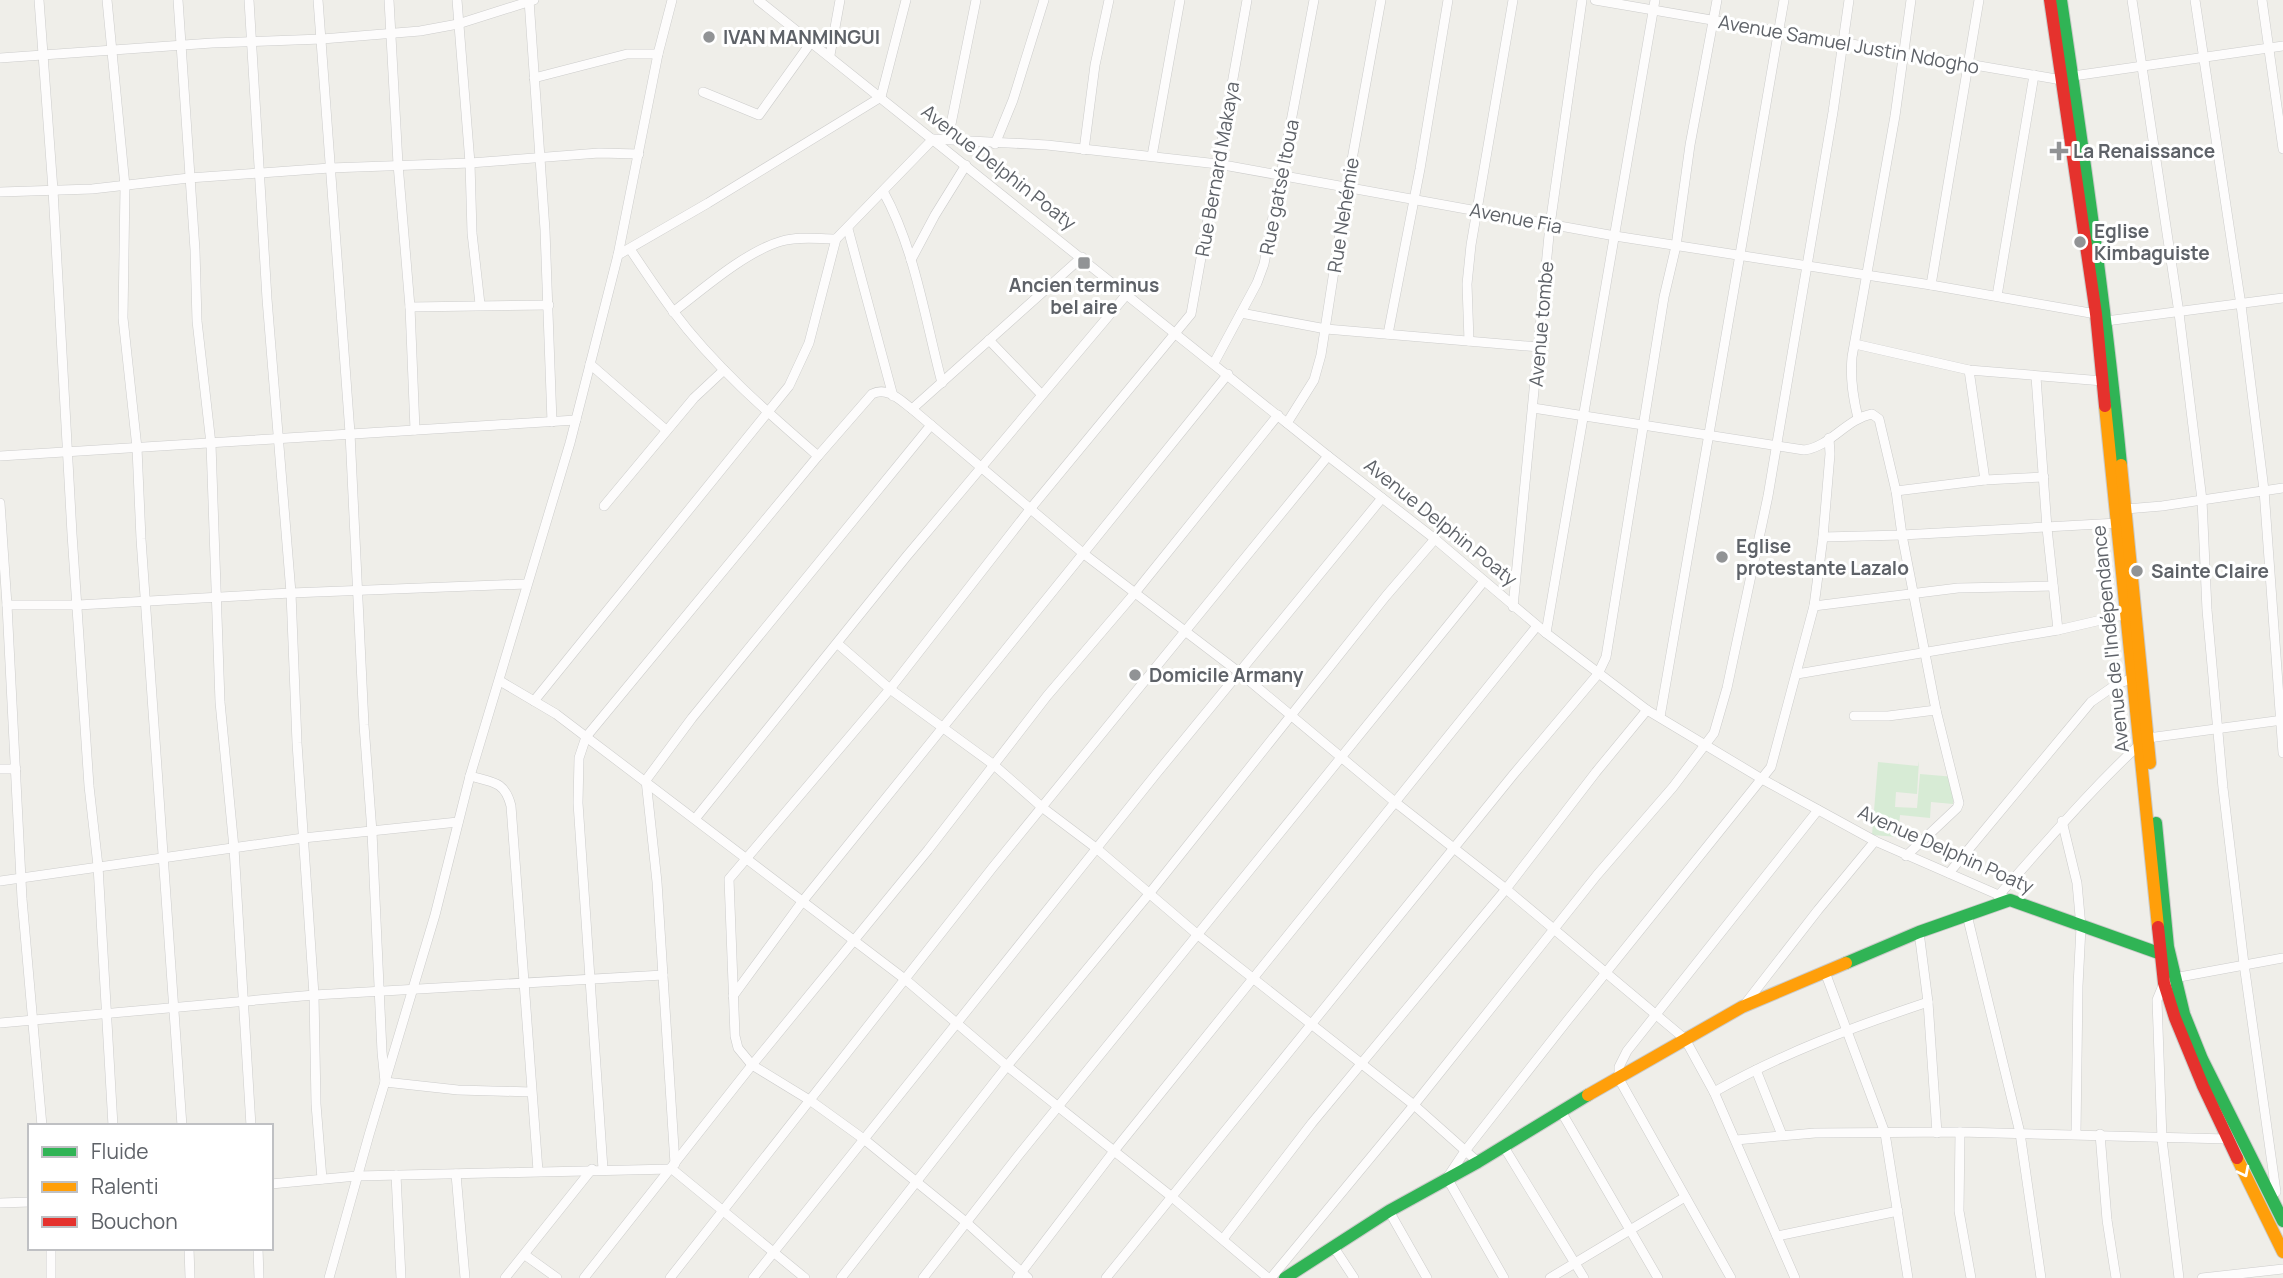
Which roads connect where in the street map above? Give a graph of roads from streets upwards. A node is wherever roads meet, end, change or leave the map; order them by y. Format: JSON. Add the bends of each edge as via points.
{"nodes":[{"id":1,"x":38,"y":0,"type":"edge"},
{"id":2,"x":107,"y":0,"type":"edge"},
{"id":3,"x":178,"y":0,"type":"edge"},
{"id":4,"x":249,"y":0,"type":"edge"},
{"id":5,"x":318,"y":0,"type":"edge"},
{"id":6,"x":389,"y":0,"type":"edge"},
{"id":7,"x":457,"y":0,"type":"edge"},
{"id":8,"x":672,"y":0,"type":"edge"},
{"id":9,"x":758,"y":0,"type":"edge"},
{"id":10,"x":840,"y":0,"type":"edge"},
{"id":11,"x":906,"y":0,"type":"edge"},
{"id":12,"x":976,"y":0,"type":"edge"},
{"id":13,"x":1044,"y":0,"type":"edge"},
{"id":14,"x":1109,"y":0,"type":"edge"},
{"id":15,"x":1180,"y":0,"type":"edge"},
{"id":16,"x":1247,"y":0,"type":"edge"},
{"id":17,"x":1314,"y":0,"type":"edge"},
{"id":18,"x":1381,"y":0,"type":"edge"},
{"id":19,"x":1448,"y":0,"type":"edge"},
{"id":20,"x":1513,"y":0,"type":"edge"},
{"id":21,"x":1582,"y":0,"type":"edge"},
{"id":22,"x":1595,"y":0,"type":"edge"},
{"id":23,"x":1655,"y":0,"type":"edge"},
{"id":24,"x":1717,"y":0,"type":"edge"},
{"id":25,"x":1784,"y":0,"type":"edge"},
{"id":26,"x":1849,"y":0,"type":"edge"},
{"id":27,"x":1911,"y":0,"type":"edge"},
{"id":28,"x":1979,"y":0,"type":"edge"},
{"id":29,"x":2050,"y":0,"type":"edge"},
{"id":30,"x":2061,"y":0,"type":"edge"},
{"id":31,"x":2132,"y":0,"type":"edge"},
{"id":32,"x":2195,"y":0,"type":"edge"},
{"id":33,"x":2262,"y":0,"type":"edge"},
{"id":34,"x":531,"y":1,"type":"edge"},
{"id":35,"x":771,"y":5,"type":"edge"},
{"id":36,"x":1653,"y":11,"type":"junction"},
{"id":37,"x":1714,"y":21,"type":"junction"},
{"id":38,"x":458,"y":23,"type":"junction"},
{"id":39,"x":1778,"y":31,"type":"junction"},
{"id":40,"x":391,"y":34,"type":"junction"},
{"id":41,"x":322,"y":39,"type":"junction"},
{"id":42,"x":811,"y":41,"type":"junction"},
{"id":43,"x":251,"y":42,"type":"junction"},
{"id":44,"x":1844,"y":42,"type":"junction"},
{"id":45,"x":182,"y":45,"type":"junction"},
{"id":46,"x":2283,"y":46,"type":"edge"},
{"id":47,"x":2270,"y":47,"type":"junction"},
{"id":48,"x":112,"y":50,"type":"junction"},
{"id":49,"x":658,"y":54,"type":"junction"},
{"id":50,"x":1904,"y":54,"type":"junction"},
{"id":51,"x":43,"y":55,"type":"junction"},
{"id":52,"x":830,"y":55,"type":"junction"},
{"id":53,"x":2203,"y":56,"type":"junction"},
{"id":54,"x":0,"y":58,"type":"edge"},
{"id":55,"x":1968,"y":65,"type":"junction"},
{"id":56,"x":2141,"y":65,"type":"junction"},
{"id":57,"x":2034,"y":75,"type":"junction"},
{"id":58,"x":534,"y":78,"type":"junction"},
{"id":59,"x":2068,"y":78,"type":"junction"},
{"id":60,"x":703,"y":92,"type":"dead end"},
{"id":61,"x":881,"y":97,"type":"junction"},
{"id":62,"x":933,"y":139,"type":"junction"},
{"id":63,"x":948,"y":139,"type":"junction"},
{"id":64,"x":995,"y":144,"type":"junction"},
{"id":65,"x":2283,"y":149,"type":"edge"},
{"id":66,"x":1084,"y":150,"type":"junction"},
{"id":67,"x":639,"y":154,"type":"junction"},
{"id":68,"x":1152,"y":156,"type":"junction"},
{"id":69,"x":540,"y":157,"type":"junction"},
{"id":70,"x":470,"y":163,"type":"junction"},
{"id":71,"x":398,"y":164,"type":"junction"},
{"id":72,"x":1218,"y":164,"type":"junction"},
{"id":73,"x":966,"y":165,"type":"junction"},
{"id":74,"x":330,"y":168,"type":"junction"},
{"id":75,"x":261,"y":174,"type":"junction"},
{"id":76,"x":1280,"y":175,"type":"junction"},
{"id":77,"x":189,"y":178,"type":"junction"},
{"id":78,"x":125,"y":186,"type":"junction"},
{"id":79,"x":1347,"y":187,"type":"junction"},
{"id":80,"x":53,"y":190,"type":"junction"},
{"id":81,"x":883,"y":191,"type":"junction"},
{"id":82,"x":0,"y":192,"type":"edge"},
{"id":83,"x":1415,"y":198,"type":"junction"},
{"id":84,"x":1476,"y":211,"type":"junction"},
{"id":85,"x":1550,"y":225,"type":"junction"},
{"id":86,"x":848,"y":229,"type":"junction"},
{"id":87,"x":1615,"y":236,"type":"junction"},
{"id":88,"x":836,"y":239,"type":"junction"},
{"id":89,"x":1676,"y":246,"type":"junction"},
{"id":90,"x":630,"y":249,"type":"junction"},
{"id":91,"x":618,"y":255,"type":"junction"},
{"id":92,"x":1740,"y":255,"type":"junction"},
{"id":93,"x":1082,"y":257,"type":"junction"},
{"id":94,"x":911,"y":260,"type":"junction"},
{"id":95,"x":1807,"y":265,"type":"junction"},
{"id":96,"x":1867,"y":275,"type":"junction"},
{"id":97,"x":1931,"y":285,"type":"junction"},
{"id":98,"x":1126,"y":294,"type":"junction"},
{"id":99,"x":1997,"y":296,"type":"junction"},
{"id":100,"x":2283,"y":298,"type":"edge"},
{"id":101,"x":480,"y":304,"type":"junction"},
{"id":102,"x":549,"y":305,"type":"junction"},
{"id":103,"x":2241,"y":305,"type":"junction"},
{"id":104,"x":410,"y":307,"type":"junction"},
{"id":105,"x":673,"y":312,"type":"junction"},
{"id":106,"x":1241,"y":313,"type":"junction"},
{"id":107,"x":2179,"y":313,"type":"junction"},
{"id":108,"x":2101,"y":318,"type":"junction"},
{"id":109,"x":1326,"y":329,"type":"junction"},
{"id":110,"x":1176,"y":333,"type":"junction"},
{"id":111,"x":1388,"y":334,"type":"junction"},
{"id":112,"x":989,"y":340,"type":"junction"},
{"id":113,"x":1469,"y":341,"type":"junction"},
{"id":114,"x":1855,"y":344,"type":"junction"},
{"id":115,"x":1539,"y":347,"type":"junction"},
{"id":116,"x":1214,"y":363,"type":"junction"},
{"id":117,"x":590,"y":364,"type":"junction"},
{"id":118,"x":724,"y":370,"type":"junction"},
{"id":119,"x":1969,"y":370,"type":"junction"},
{"id":120,"x":1228,"y":374,"type":"junction"},
{"id":121,"x":2036,"y":377,"type":"junction"},
{"id":122,"x":2104,"y":381,"type":"junction"},
{"id":123,"x":942,"y":383,"type":"junction"},
{"id":124,"x":1041,"y":394,"type":"junction"},
{"id":125,"x":893,"y":396,"type":"junction"},
{"id":126,"x":1534,"y":408,"type":"junction"},
{"id":127,"x":912,"y":409,"type":"junction"},
{"id":128,"x":769,"y":414,"type":"junction"},
{"id":129,"x":1278,"y":415,"type":"junction"},
{"id":130,"x":1584,"y":415,"type":"junction"},
{"id":131,"x":1858,"y":418,"type":"junction"},
{"id":132,"x":576,"y":420,"type":"junction"},
{"id":133,"x":552,"y":422,"type":"junction"},
{"id":134,"x":1287,"y":423,"type":"junction"},
{"id":135,"x":1645,"y":424,"type":"junction"},
{"id":136,"x":931,"y":425,"type":"junction"},
{"id":137,"x":415,"y":430,"type":"junction"},
{"id":138,"x":666,"y":430,"type":"junction"},
{"id":139,"x":350,"y":433,"type":"junction"},
{"id":140,"x":1710,"y":435,"type":"junction"},
{"id":141,"x":1829,"y":438,"type":"junction"},
{"id":142,"x":278,"y":439,"type":"junction"},
{"id":143,"x":211,"y":444,"type":"junction"},
{"id":144,"x":1777,"y":447,"type":"junction"},
{"id":145,"x":136,"y":448,"type":"junction"},
{"id":146,"x":68,"y":451,"type":"junction"},
{"id":147,"x":0,"y":456,"type":"edge"},
{"id":148,"x":818,"y":456,"type":"junction"},
{"id":149,"x":1328,"y":456,"type":"junction"},
{"id":150,"x":982,"y":467,"type":"junction"},
{"id":151,"x":2043,"y":477,"type":"junction"},
{"id":152,"x":1985,"y":480,"type":"junction"},
{"id":153,"x":2283,"y":488,"type":"edge"},
{"id":154,"x":2264,"y":490,"type":"junction"},
{"id":155,"x":1896,"y":491,"type":"junction"},
{"id":156,"x":1382,"y":498,"type":"junction"},
{"id":157,"x":2202,"y":500,"type":"junction"},
{"id":158,"x":0,"y":503,"type":"edge"},
{"id":159,"x":604,"y":506,"type":"dead end"},
{"id":160,"x":1031,"y":508,"type":"junction"},
{"id":161,"x":2126,"y":509,"type":"junction"},
{"id":162,"x":2118,"y":523,"type":"junction"},
{"id":163,"x":2047,"y":528,"type":"junction"},
{"id":164,"x":1902,"y":535,"type":"junction"},
{"id":165,"x":1823,"y":537,"type":"junction"},
{"id":166,"x":1434,"y":539,"type":"junction"},
{"id":167,"x":2,"y":550,"type":"edge"},
{"id":168,"x":1084,"y":554,"type":"junction"},
{"id":169,"x":1484,"y":581,"type":"junction"},
{"id":170,"x":526,"y":584,"type":"junction"},
{"id":171,"x":2053,"y":586,"type":"junction"},
{"id":172,"x":357,"y":590,"type":"junction"},
{"id":173,"x":291,"y":593,"type":"junction"},
{"id":174,"x":1915,"y":593,"type":"junction"},
{"id":175,"x":1134,"y":594,"type":"junction"},
{"id":176,"x":216,"y":597,"type":"junction"},
{"id":177,"x":145,"y":600,"type":"junction"},
{"id":178,"x":7,"y":605,"type":"junction"},
{"id":179,"x":78,"y":605,"type":"junction"},
{"id":180,"x":1814,"y":606,"type":"junction"},
{"id":181,"x":1513,"y":607,"type":"junction"},
{"id":182,"x":2127,"y":614,"type":"junction"},
{"id":183,"x":1537,"y":626,"type":"junction"},
{"id":184,"x":2058,"y":631,"type":"junction"},
{"id":185,"x":1186,"y":633,"type":"junction"},
{"id":186,"x":1546,"y":633,"type":"junction"},
{"id":187,"x":838,"y":643,"type":"junction"},
{"id":188,"x":1925,"y":653,"type":"junction"},
{"id":189,"x":1240,"y":673,"type":"junction"},
{"id":190,"x":1598,"y":674,"type":"junction"},
{"id":191,"x":1797,"y":674,"type":"junction"},
{"id":192,"x":2132,"y":678,"type":"junction"},
{"id":193,"x":500,"y":681,"type":"junction"},
{"id":194,"x":890,"y":689,"type":"junction"},
{"id":195,"x":534,"y":701,"type":"junction"},
{"id":196,"x":1647,"y":709,"type":"junction"},
{"id":197,"x":1936,"y":710,"type":"junction"},
{"id":198,"x":1292,"y":716,"type":"junction"},
{"id":199,"x":1854,"y":716,"type":"dead end"},
{"id":200,"x":1660,"y":717,"type":"junction"},
{"id":201,"x":2281,"y":720,"type":"edge"},
{"id":202,"x":943,"y":727,"type":"junction"},
{"id":203,"x":2217,"y":727,"type":"junction"},
{"id":204,"x":586,"y":737,"type":"junction"},
{"id":205,"x":2144,"y":741,"type":"junction"},
{"id":206,"x":1707,"y":745,"type":"junction"},
{"id":207,"x":2283,"y":753,"type":"edge"},
{"id":208,"x":1341,"y":758,"type":"junction"},
{"id":209,"x":995,"y":765,"type":"junction"},
{"id":210,"x":0,"y":769,"type":"edge"},
{"id":211,"x":16,"y":769,"type":"junction"},
{"id":212,"x":470,"y":776,"type":"junction"},
{"id":213,"x":1762,"y":779,"type":"junction"},
{"id":214,"x":646,"y":780,"type":"junction"},
{"id":215,"x":1395,"y":802,"type":"junction"},
{"id":216,"x":1043,"y":808,"type":"junction"},
{"id":217,"x":1818,"y":810,"type":"junction"},
{"id":218,"x":695,"y":819,"type":"junction"},
{"id":219,"x":2063,"y":821,"type":"junction"},
{"id":220,"x":458,"y":822,"type":"junction"},
{"id":221,"x":372,"y":832,"type":"junction"},
{"id":222,"x":303,"y":838,"type":"junction"},
{"id":223,"x":1875,"y":841,"type":"junction"},
{"id":224,"x":234,"y":848,"type":"junction"},
{"id":225,"x":1096,"y":848,"type":"junction"},
{"id":226,"x":1455,"y":848,"type":"junction"},
{"id":227,"x":1906,"y":856,"type":"junction"},
{"id":228,"x":162,"y":857,"type":"junction"},
{"id":229,"x":747,"y":859,"type":"junction"},
{"id":230,"x":98,"y":866,"type":"junction"},
{"id":231,"x":1949,"y":873,"type":"junction"},
{"id":232,"x":22,"y":877,"type":"junction"},
{"id":233,"x":0,"y":881,"type":"edge"},
{"id":234,"x":1506,"y":889,"type":"junction"},
{"id":235,"x":1149,"y":894,"type":"junction"},
{"id":236,"x":2004,"y":898,"type":"junction"},
{"id":237,"x":802,"y":902,"type":"junction"},
{"id":238,"x":1967,"y":915,"type":"junction"},
{"id":239,"x":2081,"y":927,"type":"junction"},
{"id":240,"x":1554,"y":930,"type":"junction"},
{"id":241,"x":1919,"y":932,"type":"junction"},
{"id":242,"x":1198,"y":934,"type":"junction"},
{"id":243,"x":854,"y":941,"type":"junction"},
{"id":244,"x":2165,"y":956,"type":"junction"},
{"id":245,"x":2283,"y":958,"type":"edge"},
{"id":246,"x":2244,"y":964,"type":"junction"},
{"id":247,"x":1825,"y":972,"type":"junction"},
{"id":248,"x":1606,"y":974,"type":"junction"},
{"id":249,"x":663,"y":975,"type":"junction"},
{"id":250,"x":591,"y":978,"type":"junction"},
{"id":251,"x":1254,"y":978,"type":"junction"},
{"id":252,"x":906,"y":980,"type":"junction"},
{"id":253,"x":2169,"y":981,"type":"junction"},
{"id":254,"x":524,"y":984,"type":"junction"},
{"id":255,"x":414,"y":989,"type":"junction"},
{"id":256,"x":379,"y":991,"type":"junction"},
{"id":257,"x":314,"y":995,"type":"junction"},
{"id":258,"x":733,"y":996,"type":"junction"},
{"id":259,"x":243,"y":1002,"type":"junction"},
{"id":260,"x":1928,"y":1002,"type":"junction"},
{"id":261,"x":1742,"y":1007,"type":"junction"},
{"id":262,"x":173,"y":1009,"type":"junction"},
{"id":263,"x":108,"y":1013,"type":"junction"},
{"id":264,"x":1656,"y":1014,"type":"junction"},
{"id":265,"x":32,"y":1021,"type":"junction"},
{"id":266,"x":0,"y":1023,"type":"edge"},
{"id":267,"x":958,"y":1023,"type":"junction"},
{"id":268,"x":1312,"y":1025,"type":"junction"},
{"id":269,"x":1845,"y":1029,"type":"junction"},
{"id":270,"x":1685,"y":1039,"type":"junction"},
{"id":271,"x":1361,"y":1064,"type":"junction"},
{"id":272,"x":752,"y":1065,"type":"junction"},
{"id":273,"x":1007,"y":1066,"type":"junction"},
{"id":274,"x":1756,"y":1070,"type":"junction"},
{"id":275,"x":1619,"y":1079,"type":"junction"},
{"id":276,"x":385,"y":1082,"type":"junction"},
{"id":277,"x":531,"y":1092,"type":"junction"},
{"id":278,"x":1714,"y":1092,"type":"junction"},
{"id":279,"x":811,"y":1101,"type":"junction"},
{"id":280,"x":1414,"y":1105,"type":"junction"},
{"id":281,"x":1059,"y":1107,"type":"junction"},
{"id":282,"x":1562,"y":1113,"type":"junction"},
{"id":283,"x":42,"y":1124,"type":"edge"},
{"id":284,"x":113,"y":1124,"type":"edge"},
{"id":285,"x":182,"y":1124,"type":"edge"},
{"id":286,"x":251,"y":1124,"type":"edge"},
{"id":287,"x":1960,"y":1132,"type":"junction"},
{"id":288,"x":1885,"y":1133,"type":"junction"},
{"id":289,"x":1937,"y":1133,"type":"junction"},
{"id":290,"x":2020,"y":1133,"type":"junction"},
{"id":291,"x":2076,"y":1134,"type":"junction"},
{"id":292,"x":2100,"y":1134,"type":"junction"},
{"id":293,"x":1782,"y":1135,"type":"junction"},
{"id":294,"x":2162,"y":1139,"type":"junction"},
{"id":295,"x":2228,"y":1139,"type":"junction"},
{"id":296,"x":865,"y":1140,"type":"junction"},
{"id":297,"x":1736,"y":1140,"type":"junction"},
{"id":298,"x":1504,"y":1147,"type":"junction"},
{"id":299,"x":1114,"y":1151,"type":"junction"},
{"id":300,"x":1465,"y":1151,"type":"junction"},
{"id":301,"x":1478,"y":1162,"type":"junction"},
{"id":302,"x":674,"y":1166,"type":"junction"},
{"id":303,"x":592,"y":1169,"type":"junction"},
{"id":304,"x":603,"y":1169,"type":"junction"},
{"id":305,"x":538,"y":1171,"type":"junction"},
{"id":306,"x":456,"y":1174,"type":"junction"},
{"id":307,"x":396,"y":1175,"type":"junction"},
{"id":308,"x":357,"y":1177,"type":"junction"},
{"id":309,"x":1447,"y":1178,"type":"junction"},
{"id":310,"x":322,"y":1179,"type":"junction"},
{"id":311,"x":916,"y":1182,"type":"junction"},
{"id":312,"x":273,"y":1184,"type":"edge"},
{"id":313,"x":2276,"y":1192,"type":"edge"},
{"id":314,"x":1172,"y":1197,"type":"junction"},
{"id":315,"x":1685,"y":1198,"type":"junction"},
{"id":316,"x":28,"y":1202,"type":"edge"},
{"id":317,"x":0,"y":1203,"type":"edge"},
{"id":318,"x":1389,"y":1211,"type":"junction"},
{"id":319,"x":1898,"y":1211,"type":"junction"},
{"id":320,"x":723,"y":1212,"type":"junction"},
{"id":321,"x":2283,"y":1221,"type":"edge"},
{"id":322,"x":967,"y":1223,"type":"junction"},
{"id":323,"x":1630,"y":1231,"type":"junction"},
{"id":324,"x":1777,"y":1236,"type":"junction"},
{"id":325,"x":1223,"y":1239,"type":"junction"},
{"id":326,"x":1334,"y":1247,"type":"junction"},
{"id":327,"x":51,"y":1250,"type":"edge"},
{"id":328,"x":189,"y":1250,"type":"edge"},
{"id":329,"x":258,"y":1250,"type":"edge"},
{"id":330,"x":2283,"y":1252,"type":"edge"},
{"id":331,"x":774,"y":1253,"type":"junction"},
{"id":332,"x":525,"y":1255,"type":"junction"},
{"id":333,"x":1574,"y":1263,"type":"junction"},
{"id":334,"x":2283,"y":1269,"type":"edge"},
{"id":335,"x":1022,"y":1276,"type":"edge"},
{"id":336,"x":2223,"y":1276,"type":"edge"},
{"id":337,"x":51,"y":1278,"type":"edge"},
{"id":338,"x":190,"y":1278,"type":"edge"},
{"id":339,"x":259,"y":1278,"type":"edge"},
{"id":340,"x":330,"y":1278,"type":"edge"},
{"id":341,"x":401,"y":1278,"type":"edge"},
{"id":342,"x":465,"y":1278,"type":"edge"},
{"id":343,"x":505,"y":1278,"type":"edge"},
{"id":344,"x":557,"y":1278,"type":"edge"},
{"id":345,"x":584,"y":1278,"type":"edge"},
{"id":346,"x":670,"y":1278,"type":"edge"},
{"id":347,"x":753,"y":1278,"type":"edge"},
{"id":348,"x":805,"y":1278,"type":"edge"},
{"id":349,"x":841,"y":1278,"type":"edge"},
{"id":350,"x":923,"y":1278,"type":"edge"},
{"id":351,"x":1106,"y":1278,"type":"edge"},
{"id":352,"x":1270,"y":1278,"type":"edge"},
{"id":353,"x":1285,"y":1278,"type":"edge"},
{"id":354,"x":1354,"y":1278,"type":"edge"},
{"id":355,"x":1427,"y":1278,"type":"edge"},
{"id":356,"x":1504,"y":1278,"type":"edge"},
{"id":357,"x":1550,"y":1278,"type":"edge"},
{"id":358,"x":1584,"y":1278,"type":"edge"},
{"id":359,"x":1658,"y":1278,"type":"edge"},
{"id":360,"x":1731,"y":1278,"type":"edge"},
{"id":361,"x":1795,"y":1278,"type":"edge"},
{"id":362,"x":1908,"y":1278,"type":"edge"},
{"id":363,"x":1971,"y":1278,"type":"edge"},
{"id":364,"x":2041,"y":1278,"type":"edge"},
{"id":365,"x":2116,"y":1278,"type":"edge"},
{"id":366,"x":2179,"y":1278,"type":"edge"},
{"id":367,"x":2202,"y":1278,"type":"edge"}],
"edges":[{"from":1,"to":51,"type":"street"},
{"from":2,"to":48,"type":"street"},
{"from":3,"to":45,"type":"street"},
{"from":4,"to":43,"type":"street"},
{"from":5,"to":41,"type":"street"},
{"from":6,"to":40,"type":"street"},
{"from":7,"to":38,"type":"street"},
{"from":8,"to":49,"type":"street"},
{"from":9,"to":35,"type":"street","name":"Avenue Delphin Poaty"},
{"from":10,"to":52,"type":"street"},
{"from":11,"to":61,"type":"street"},
{"from":12,"to":63,"type":"street"},
{"from":13,"to":64,"type":"street"},
{"from":14,"to":66,"type":"street"},
{"from":15,"to":68,"type":"street"},
{"from":16,"to":72,"type":"street","name":"Rue Bernard Makaya"},
{"from":17,"to":76,"type":"street","name":"Rue gatsé Itoua"},
{"from":18,"to":79,"type":"street","name":"Rue Nehémie"},
{"from":19,"to":83,"type":"street"},
{"from":20,"to":84,"type":"street"},
{"from":21,"to":85,"type":"street","name":"Avenue tombe"},
{"from":22,"to":36,"type":"street","name":"Avenue Samuel Justin Ndogho"},
{"from":23,"to":36,"type":"street"},
{"from":24,"to":37,"type":"street"},
{"from":25,"to":39,"type":"street"},
{"from":26,"to":44,"type":"street"},
{"from":27,"to":50,"type":"street"},
{"from":28,"to":55,"type":"street"},
{"from":29,"to":59,"type":"street","name":"Avenue de l'Indépendance"},
{"from":30,"to":59,"type":"street","name":"Avenue de l'Indépendance"},
{"from":31,"to":56,"type":"street"},
{"from":32,"to":53,"type":"street"},
{"from":33,"to":47,"type":"street"},
{"from":34,"to":38,"type":"street"},
{"from":34,"to":58,"type":"street"},
{"from":35,"to":42,"type":"street","name":"Avenue Delphin Poaty"},
{"from":36,"to":37,"type":"street","name":"Avenue Samuel Justin Ndogho"},
{"from":36,"to":87,"type":"street"},
{"from":37,"to":39,"type":"street","name":"Avenue Samuel Justin Ndogho"},
{"from":37,"to":89,"type":"street"},
{"from":38,"to":40,"type":"street"},
{"from":38,"to":70,"type":"street"},
{"from":39,"to":44,"type":"street","name":"Avenue Samuel Justin Ndogho"},
{"from":39,"to":92,"type":"street"},
{"from":40,"to":41,"type":"street"},
{"from":40,"to":71,"type":"street"},
{"from":41,"to":43,"type":"street"},
{"from":41,"to":74,"type":"street"},
{"from":42,"to":52,"type":"street","name":"Avenue Delphin Poaty"},
{"from":42,"to":60,"type":"street","via":[[759,116]]},
{"from":43,"to":45,"type":"street"},
{"from":43,"to":75,"type":"street"},
{"from":44,"to":50,"type":"street","name":"Avenue Samuel Justin Ndogho"},
{"from":44,"to":95,"type":"street"},
{"from":45,"to":48,"type":"street"},
{"from":45,"to":77,"type":"street"},
{"from":46,"to":47,"type":"street","name":"Avenue Samuel Justin Ndogho"},
{"from":47,"to":53,"type":"street","name":"Avenue Samuel Justin Ndogho"},
{"from":47,"to":65,"type":"street"},
{"from":48,"to":51,"type":"street"},
{"from":48,"to":78,"type":"street"},
{"from":49,"to":58,"type":"street","via":[[627,54]]},
{"from":49,"to":67,"type":"street"},
{"from":50,"to":55,"type":"street","name":"Avenue Samuel Justin Ndogho"},
{"from":50,"to":96,"type":"street"},
{"from":51,"to":54,"type":"street"},
{"from":51,"to":80,"type":"street"},
{"from":52,"to":61,"type":"street","name":"Avenue Delphin Poaty"},
{"from":53,"to":56,"type":"street","name":"Avenue Samuel Justin Ndogho"},
{"from":53,"to":103,"type":"street"},
{"from":55,"to":57,"type":"street","name":"Avenue Samuel Justin Ndogho"},
{"from":55,"to":97,"type":"street"},
{"from":56,"to":59,"type":"street","name":"Avenue Samuel Justin Ndogho"},
{"from":56,"to":107,"type":"street"},
{"from":57,"to":59,"type":"street","name":"Avenue Samuel Justin Ndogho"},
{"from":57,"to":99,"type":"street"},
{"from":58,"to":69,"type":"street"},
{"from":59,"to":108,"type":"street","name":"Avenue de l'Indépendance"},
{"from":61,"to":62,"type":"street","name":"Avenue Delphin Poaty"},
{"from":61,"to":90,"type":"street"},
{"from":62,"to":63,"type":"street","name":"Avenue Fia"},
{"from":62,"to":73,"type":"street","name":"Avenue Delphin Poaty"},
{"from":62,"to":81,"type":"street"},
{"from":63,"to":64,"type":"street","name":"Avenue Fia"},
{"from":64,"to":66,"type":"street","name":"Avenue Fia"},
{"from":66,"to":68,"type":"street","name":"Avenue Fia"},
{"from":67,"to":69,"type":"street"},
{"from":67,"to":91,"type":"street"},
{"from":68,"to":72,"type":"street","name":"Avenue Fia"},
{"from":69,"to":70,"type":"street"},
{"from":69,"to":102,"type":"street"},
{"from":70,"to":71,"type":"street"},
{"from":70,"to":101,"type":"street"},
{"from":71,"to":74,"type":"street"},
{"from":71,"to":104,"type":"street"},
{"from":72,"to":76,"type":"street","name":"Avenue Fia"},
{"from":72,"to":110,"type":"street","name":"Rue Bernard Makaya","via":[[1191,314]]},
{"from":73,"to":93,"type":"street","name":"Avenue Delphin Poaty"},
{"from":73,"to":94,"type":"street"},
{"from":74,"to":75,"type":"street"},
{"from":74,"to":139,"type":"street"},
{"from":75,"to":77,"type":"street"},
{"from":75,"to":142,"type":"street"},
{"from":76,"to":79,"type":"street","name":"Avenue Fia"},
{"from":76,"to":106,"type":"street","name":"Rue gatsé Itoua","via":[[1264,264]]},
{"from":77,"to":78,"type":"street"},
{"from":77,"to":143,"type":"street","via":[[197,321]]},
{"from":78,"to":80,"type":"street"},
{"from":78,"to":145,"type":"street","via":[[123,318]]},
{"from":79,"to":83,"type":"street","name":"Avenue Fia"},
{"from":79,"to":109,"type":"street","name":"Rue Nehémie"},
{"from":80,"to":82,"type":"street"},
{"from":80,"to":146,"type":"street"},
{"from":81,"to":86,"type":"street"},
{"from":81,"to":94,"type":"street"},
{"from":83,"to":84,"type":"street","name":"Avenue Fia"},
{"from":83,"to":111,"type":"street"},
{"from":84,"to":85,"type":"street","name":"Avenue Fia"},
{"from":84,"to":113,"type":"street","via":[[1467,284]]},
{"from":85,"to":87,"type":"street","name":"Avenue Fia"},
{"from":85,"to":115,"type":"street","name":"Avenue tombe"},
{"from":86,"to":88,"type":"street"},
{"from":86,"to":125,"type":"street"},
{"from":87,"to":89,"type":"street","name":"Avenue Fia"},
{"from":87,"to":130,"type":"street"},
{"from":88,"to":105,"type":"street","via":[[799,238],[768,246]]},
{"from":88,"to":128,"type":"street","via":[[809,344]]},
{"from":89,"to":92,"type":"street","name":"Avenue Fia"},
{"from":89,"to":135,"type":"street"},
{"from":90,"to":91,"type":"street"},
{"from":90,"to":105,"type":"street"},
{"from":91,"to":117,"type":"street"},
{"from":92,"to":95,"type":"street","name":"Avenue Fia"},
{"from":92,"to":140,"type":"street"},
{"from":93,"to":98,"type":"street","name":"Avenue Delphin Poaty"},
{"from":93,"to":112,"type":"street"},
{"from":94,"to":123,"type":"street"},
{"from":95,"to":96,"type":"street","name":"Avenue Fia"},
{"from":95,"to":144,"type":"street"},
{"from":96,"to":97,"type":"street","name":"Avenue Fia"},
{"from":96,"to":114,"type":"street"},
{"from":97,"to":99,"type":"street","name":"Avenue Fia"},
{"from":98,"to":110,"type":"street","name":"Avenue Delphin Poaty"},
{"from":98,"to":124,"type":"street"},
{"from":99,"to":108,"type":"street","name":"Avenue Fia"},
{"from":100,"to":103,"type":"street","name":"Avenue Fia"},
{"from":101,"to":102,"type":"street"},
{"from":101,"to":104,"type":"street"},
{"from":102,"to":133,"type":"street"},
{"from":103,"to":107,"type":"street","name":"Avenue Fia"},
{"from":103,"to":154,"type":"street"},
{"from":104,"to":137,"type":"street"},
{"from":105,"to":118,"type":"street"},
{"from":106,"to":109,"type":"street"},
{"from":106,"to":116,"type":"street","name":"Rue gatsé Itoua"},
{"from":107,"to":108,"type":"street","name":"Avenue Fia"},
{"from":107,"to":157,"type":"street"},
{"from":108,"to":122,"type":"street","name":"Avenue de l'Indépendance"},
{"from":108,"to":161,"type":"street","name":"Avenue de l'Indépendance"},
{"from":109,"to":111,"type":"street"},
{"from":109,"to":134,"type":"street","name":"Rue Nehémie","via":[[1314,380]]},
{"from":110,"to":116,"type":"street","name":"Avenue Delphin Poaty"},
{"from":110,"to":160,"type":"street","name":"Rue Bernard Makaya"},
{"from":111,"to":113,"type":"street"},
{"from":112,"to":123,"type":"street"},
{"from":112,"to":124,"type":"street"},
{"from":113,"to":115,"type":"street"},
{"from":114,"to":119,"type":"street"},
{"from":114,"to":131,"type":"street","via":[[1850,374]]},
{"from":115,"to":126,"type":"street","name":"Avenue tombe"},
{"from":116,"to":120,"type":"street","name":"Avenue Delphin Poaty"},
{"from":117,"to":132,"type":"street"},
{"from":117,"to":138,"type":"street"},
{"from":118,"to":128,"type":"street"},
{"from":118,"to":138,"type":"street"},
{"from":119,"to":121,"type":"street"},
{"from":119,"to":152,"type":"street"},
{"from":120,"to":129,"type":"street","name":"Avenue Delphin Poaty"},
{"from":120,"to":168,"type":"street"},
{"from":121,"to":122,"type":"street"},
{"from":121,"to":151,"type":"street"},
{"from":122,"to":162,"type":"street","name":"Avenue de l'Indépendance"},
{"from":123,"to":127,"type":"street"},
{"from":124,"to":150,"type":"street"},
{"from":125,"to":127,"type":"street"},
{"from":125,"to":148,"type":"street","via":[[878,390],[872,394]]},
{"from":126,"to":130,"type":"street"},
{"from":126,"to":181,"type":"street","name":"Avenue tombe"},
{"from":127,"to":136,"type":"street"},
{"from":128,"to":148,"type":"street"},
{"from":128,"to":195,"type":"street"},
{"from":129,"to":134,"type":"street","name":"Avenue Delphin Poaty"},
{"from":129,"to":175,"type":"street"},
{"from":130,"to":135,"type":"street"},
{"from":130,"to":186,"type":"street"},
{"from":131,"to":141,"type":"street"},
{"from":131,"to":155,"type":"street","via":[[1872,414],[1879,419]]},
{"from":132,"to":133,"type":"street"},
{"from":132,"to":170,"type":"street"},
{"from":133,"to":137,"type":"street"},
{"from":134,"to":149,"type":"street","name":"Avenue Delphin Poaty"},
{"from":135,"to":140,"type":"street"},
{"from":135,"to":190,"type":"street","via":[[1610,643]]},
{"from":136,"to":150,"type":"street"},
{"from":136,"to":214,"type":"street"},
{"from":137,"to":139,"type":"street"},
{"from":138,"to":159,"type":"street"},
{"from":139,"to":142,"type":"street"},
{"from":139,"to":172,"type":"street"},
{"from":140,"to":144,"type":"street"},
{"from":140,"to":200,"type":"street"},
{"from":141,"to":144,"type":"street","via":[[1812,449]]},
{"from":141,"to":165,"type":"street"},
{"from":142,"to":143,"type":"street"},
{"from":142,"to":173,"type":"street"},
{"from":143,"to":145,"type":"street"},
{"from":143,"to":176,"type":"street"},
{"from":144,"to":206,"type":"street","via":[[1727,688]]},
{"from":145,"to":146,"type":"street"},
{"from":145,"to":177,"type":"street"},
{"from":146,"to":147,"type":"street"},
{"from":146,"to":179,"type":"street"},
{"from":148,"to":204,"type":"street"},
{"from":149,"to":156,"type":"street","name":"Avenue Delphin Poaty"},
{"from":149,"to":185,"type":"street"},
{"from":150,"to":160,"type":"street"},
{"from":150,"to":187,"type":"street"},
{"from":151,"to":152,"type":"street"},
{"from":151,"to":163,"type":"street"},
{"from":152,"to":155,"type":"street"},
{"from":153,"to":154,"type":"street"},
{"from":154,"to":157,"type":"street"},
{"from":154,"to":201,"type":"street"},
{"from":155,"to":164,"type":"street"},
{"from":156,"to":166,"type":"street","name":"Avenue Delphin Poaty"},
{"from":156,"to":189,"type":"street"},
{"from":157,"to":161,"type":"street"},
{"from":157,"to":203,"type":"street"},
{"from":158,"to":167,"type":"street"},
{"from":160,"to":168,"type":"street"},
{"from":160,"to":194,"type":"street","name":"Rue Bernard Makaya"},
{"from":161,"to":205,"type":"street","name":"Avenue de l'Indépendance"},
{"from":162,"to":163,"type":"street"},
{"from":162,"to":182,"type":"street","name":"Avenue de l'Indépendance"},
{"from":163,"to":164,"type":"street"},
{"from":163,"to":171,"type":"street"},
{"from":164,"to":165,"type":"street"},
{"from":164,"to":174,"type":"street"},
{"from":165,"to":180,"type":"street"},
{"from":166,"to":169,"type":"street","name":"Avenue Delphin Poaty"},
{"from":166,"to":198,"type":"street"},
{"from":167,"to":178,"type":"street"},
{"from":168,"to":175,"type":"street"},
{"from":168,"to":202,"type":"street"},
{"from":169,"to":181,"type":"street","name":"Avenue Delphin Poaty"},
{"from":169,"to":208,"type":"street"},
{"from":170,"to":172,"type":"street"},
{"from":170,"to":193,"type":"street"},
{"from":171,"to":174,"type":"street","via":[[1958,587]]},
{"from":171,"to":184,"type":"street"},
{"from":172,"to":173,"type":"street"},
{"from":172,"to":221,"type":"street"},
{"from":173,"to":176,"type":"street"},
{"from":173,"to":222,"type":"street"},
{"from":174,"to":180,"type":"street"},
{"from":174,"to":188,"type":"street"},
{"from":175,"to":185,"type":"street"},
{"from":175,"to":209,"type":"street"},
{"from":176,"to":177,"type":"street"},
{"from":176,"to":224,"type":"street","via":[[220,702]]},
{"from":177,"to":179,"type":"street"},
{"from":177,"to":228,"type":"street"},
{"from":178,"to":179,"type":"street"},
{"from":178,"to":211,"type":"street"},
{"from":179,"to":230,"type":"street"},
{"from":180,"to":191,"type":"street"},
{"from":181,"to":183,"type":"street","name":"Avenue Delphin Poaty"},
{"from":182,"to":184,"type":"street"},
{"from":182,"to":192,"type":"street","name":"Avenue de l'Indépendance"},
{"from":183,"to":186,"type":"street","name":"Avenue Delphin Poaty"},
{"from":183,"to":215,"type":"street"},
{"from":184,"to":188,"type":"street"},
{"from":185,"to":189,"type":"street"},
{"from":185,"to":216,"type":"street"},
{"from":186,"to":190,"type":"street","name":"Avenue Delphin Poaty"},
{"from":187,"to":194,"type":"street"},
{"from":187,"to":218,"type":"street"},
{"from":188,"to":191,"type":"street"},
{"from":188,"to":197,"type":"street"},
{"from":189,"to":198,"type":"street"},
{"from":189,"to":225,"type":"street"},
{"from":190,"to":196,"type":"street","name":"Avenue Delphin Poaty"},
{"from":190,"to":226,"type":"street"},
{"from":191,"to":213,"type":"street","via":[[1771,767]]},
{"from":192,"to":205,"type":"street","name":"Avenue de l'Indépendance"},
{"from":192,"to":231,"type":"street","via":[[2091,702]]},
{"from":193,"to":195,"type":"street"},
{"from":193,"to":212,"type":"street"},
{"from":194,"to":202,"type":"street"},
{"from":194,"to":229,"type":"street","name":"Rue Bernard Makaya"},
{"from":195,"to":204,"type":"street"},
{"from":196,"to":200,"type":"street","name":"Avenue Delphin Poaty"},
{"from":196,"to":234,"type":"street"},
{"from":197,"to":199,"type":"street"},
{"from":197,"to":227,"type":"street","via":[[1959,803]]},
{"from":198,"to":208,"type":"street"},
{"from":198,"to":235,"type":"street"},
{"from":200,"to":206,"type":"street","name":"Avenue Delphin Poaty"},
{"from":201,"to":203,"type":"street"},
{"from":201,"to":207,"type":"street"},
{"from":202,"to":209,"type":"street"},
{"from":202,"to":237,"type":"street"},
{"from":203,"to":205,"type":"street"},
{"from":203,"to":246,"type":"street"},
{"from":204,"to":214,"type":"street"},
{"from":204,"to":250,"type":"street","via":[[579,758],[578,803]]},
{"from":205,"to":219,"type":"street"},
{"from":205,"to":244,"type":"street","name":"Avenue de l'Indépendance"},
{"from":206,"to":213,"type":"street","name":"Avenue Delphin Poaty"},
{"from":206,"to":240,"type":"street"},
{"from":208,"to":215,"type":"street"},
{"from":208,"to":242,"type":"street"},
{"from":209,"to":216,"type":"street"},
{"from":209,"to":243,"type":"street"},
{"from":210,"to":211,"type":"street"},
{"from":211,"to":232,"type":"street"},
{"from":212,"to":220,"type":"street"},
{"from":212,"to":254,"type":"street","via":[[508,793]]},
{"from":213,"to":217,"type":"street","name":"Avenue Delphin Poaty"},
{"from":213,"to":248,"type":"street"},
{"from":214,"to":218,"type":"street"},
{"from":214,"to":249,"type":"street"},
{"from":215,"to":226,"type":"street"},
{"from":215,"to":251,"type":"street"},
{"from":216,"to":225,"type":"street"},
{"from":216,"to":252,"type":"street"},
{"from":217,"to":223,"type":"street","name":"Avenue Delphin Poaty"},
{"from":217,"to":264,"type":"street"},
{"from":218,"to":229,"type":"street"},
{"from":219,"to":236,"type":"street"},
{"from":219,"to":239,"type":"street"},
{"from":220,"to":221,"type":"street"},
{"from":220,"to":255,"type":"street"},
{"from":221,"to":222,"type":"street"},
{"from":221,"to":256,"type":"street"},
{"from":222,"to":224,"type":"street"},
{"from":222,"to":257,"type":"street"},
{"from":223,"to":227,"type":"street","name":"Avenue Delphin Poaty"},
{"from":223,"to":261,"type":"street"},
{"from":224,"to":228,"type":"street"},
{"from":224,"to":259,"type":"street"},
{"from":225,"to":235,"type":"street"},
{"from":225,"to":267,"type":"street"},
{"from":226,"to":234,"type":"street"},
{"from":226,"to":268,"type":"street"},
{"from":227,"to":231,"type":"street","name":"Avenue Delphin Poaty"},
{"from":228,"to":230,"type":"street"},
{"from":228,"to":262,"type":"street"},
{"from":229,"to":237,"type":"street"},
{"from":229,"to":258,"type":"street","name":"Rue Bernard Makaya","via":[[729,879]]},
{"from":230,"to":232,"type":"street"},
{"from":230,"to":263,"type":"street"},
{"from":231,"to":236,"type":"street","name":"Avenue Delphin Poaty"},
{"from":232,"to":233,"type":"street"},
{"from":232,"to":265,"type":"street"},
{"from":234,"to":240,"type":"street"},
{"from":234,"to":271,"type":"street"},
{"from":235,"to":242,"type":"street"},
{"from":235,"to":273,"type":"street"},
{"from":236,"to":238,"type":"street"},
{"from":236,"to":239,"type":"street","name":"Avenue Delphin Poaty"},
{"from":237,"to":243,"type":"street"},
{"from":237,"to":258,"type":"street"},
{"from":238,"to":241,"type":"street"},
{"from":238,"to":290,"type":"street"},
{"from":239,"to":244,"type":"street","name":"Avenue Delphin Poaty"},
{"from":239,"to":291,"type":"street"},
{"from":240,"to":248,"type":"street"},
{"from":240,"to":280,"type":"street"},
{"from":241,"to":247,"type":"street"},
{"from":241,"to":260,"type":"street"},
{"from":242,"to":251,"type":"street"},
{"from":242,"to":281,"type":"street"},
{"from":243,"to":252,"type":"street"},
{"from":243,"to":272,"type":"street"},
{"from":244,"to":253,"type":"street","name":"Avenue de l'Indépendance"},
{"from":245,"to":246,"type":"street"},
{"from":246,"to":253,"type":"street"},
{"from":246,"to":313,"type":"street"},
{"from":247,"to":261,"type":"street"},
{"from":247,"to":269,"type":"street"},
{"from":248,"to":264,"type":"street"},
{"from":248,"to":300,"type":"street"},
{"from":249,"to":250,"type":"street"},
{"from":249,"to":302,"type":"street"},
{"from":250,"to":254,"type":"street"},
{"from":250,"to":304,"type":"street"},
{"from":251,"to":268,"type":"street"},
{"from":251,"to":299,"type":"street"},
{"from":252,"to":267,"type":"street"},
{"from":252,"to":279,"type":"street"},
{"from":253,"to":294,"type":"street","via":[[2157,1000]]},
{"from":253,"to":295,"type":"street","name":"Avenue de l'Indépendance","via":[[2178,1027]]},
{"from":253,"to":313,"type":"street","name":"Avenue de l'Indépendance","via":[[2194,1042]]},
{"from":254,"to":255,"type":"street"},
{"from":254,"to":277,"type":"street"},
{"from":255,"to":256,"type":"street"},
{"from":255,"to":276,"type":"street"},
{"from":256,"to":257,"type":"street"},
{"from":256,"to":276,"type":"street"},
{"from":257,"to":259,"type":"street"},
{"from":257,"to":310,"type":"street"},
{"from":258,"to":272,"type":"street","name":"Rue Bernard Makaya","via":[[738,1048]]},
{"from":259,"to":262,"type":"street"},
{"from":259,"to":286,"type":"street"},
{"from":260,"to":269,"type":"street"},
{"from":260,"to":289,"type":"street"},
{"from":261,"to":270,"type":"street"},
{"from":262,"to":263,"type":"street"},
{"from":262,"to":285,"type":"street"},
{"from":263,"to":265,"type":"street"},
{"from":263,"to":284,"type":"street"},
{"from":264,"to":270,"type":"street"},
{"from":264,"to":275,"type":"street","via":[[1623,1058]]},
{"from":265,"to":266,"type":"street"},
{"from":265,"to":283,"type":"street"},
{"from":267,"to":273,"type":"street"},
{"from":267,"to":296,"type":"street"},
{"from":268,"to":271,"type":"street"},
{"from":268,"to":314,"type":"street"},
{"from":269,"to":274,"type":"street"},
{"from":269,"to":288,"type":"street"},
{"from":270,"to":275,"type":"street"},
{"from":270,"to":278,"type":"street"},
{"from":271,"to":280,"type":"street"},
{"from":271,"to":325,"type":"street"},
{"from":272,"to":279,"type":"street"},
{"from":272,"to":302,"type":"street"},
{"from":273,"to":281,"type":"street"},
{"from":273,"to":311,"type":"street"},
{"from":274,"to":278,"type":"street"},
{"from":274,"to":293,"type":"street"},
{"from":275,"to":282,"type":"street"},
{"from":275,"to":315,"type":"street"},
{"from":276,"to":277,"type":"street"},
{"from":276,"to":308,"type":"street"},
{"from":277,"to":305,"type":"street"},
{"from":278,"to":297,"type":"street"},
{"from":279,"to":296,"type":"street"},
{"from":279,"to":320,"type":"street"},
{"from":280,"to":300,"type":"street"},
{"from":280,"to":352,"type":"street"},
{"from":281,"to":299,"type":"street"},
{"from":281,"to":322,"type":"street"},
{"from":282,"to":298,"type":"street"},
{"from":282,"to":323,"type":"street"},
{"from":287,"to":289,"type":"street"},
{"from":287,"to":290,"type":"street"},
{"from":287,"to":363,"type":"street","via":[[1959,1211]]},
{"from":288,"to":289,"type":"street"},
{"from":288,"to":293,"type":"street"},
{"from":288,"to":319,"type":"street"},
{"from":290,"to":291,"type":"street"},
{"from":290,"to":364,"type":"street"},
{"from":291,"to":292,"type":"street"},
{"from":292,"to":294,"type":"street"},
{"from":292,"to":365,"type":"street"},
{"from":293,"to":297,"type":"street"},
{"from":294,"to":295,"type":"street"},
{"from":294,"to":366,"type":"street"},
{"from":295,"to":330,"type":"street","name":"Avenue de l'Indépendance","one_way":true},
{"from":296,"to":311,"type":"street"},
{"from":296,"to":331,"type":"street"},
{"from":297,"to":324,"type":"street"},
{"from":298,"to":301,"type":"street"},
{"from":298,"to":333,"type":"street"},
{"from":299,"to":314,"type":"street"},
{"from":299,"to":335,"type":"street"},
{"from":300,"to":301,"type":"street"},
{"from":300,"to":309,"type":"street"},
{"from":301,"to":309,"type":"street"},
{"from":302,"to":304,"type":"street"},
{"from":302,"to":320,"type":"street"},
{"from":302,"to":345,"type":"street"},
{"from":303,"to":304,"type":"street"},
{"from":303,"to":305,"type":"street"},
{"from":303,"to":332,"type":"street"},
{"from":305,"to":306,"type":"street"},
{"from":306,"to":307,"type":"street"},
{"from":306,"to":342,"type":"street"},
{"from":307,"to":308,"type":"street"},
{"from":307,"to":341,"type":"street"},
{"from":308,"to":310,"type":"street"},
{"from":308,"to":340,"type":"street"},
{"from":309,"to":318,"type":"street"},
{"from":309,"to":356,"type":"street"},
{"from":310,"to":312,"type":"street"},
{"from":311,"to":322,"type":"street"},
{"from":311,"to":349,"type":"street"},
{"from":313,"to":321,"type":"street","name":"Avenue de l'Indépendance"},
{"from":314,"to":325,"type":"street"},
{"from":314,"to":351,"type":"street"},
{"from":315,"to":323,"type":"street"},
{"from":315,"to":360,"type":"street"},
{"from":316,"to":317,"type":"street"},
{"from":318,"to":326,"type":"street"},
{"from":318,"to":355,"type":"street"},
{"from":319,"to":324,"type":"street"},
{"from":319,"to":362,"type":"street"},
{"from":320,"to":331,"type":"street"},
{"from":320,"to":346,"type":"street"},
{"from":322,"to":335,"type":"street"},
{"from":322,"to":350,"type":"street"},
{"from":323,"to":333,"type":"street"},
{"from":323,"to":359,"type":"street"},
{"from":324,"to":361,"type":"street"},
{"from":325,"to":352,"type":"street"},
{"from":326,"to":353,"type":"street"},
{"from":326,"to":354,"type":"street"},
{"from":327,"to":337,"type":"street"},
{"from":328,"to":338,"type":"street"},
{"from":329,"to":339,"type":"street"},
{"from":331,"to":347,"type":"street"},
{"from":331,"to":348,"type":"street"},
{"from":332,"to":343,"type":"street"},
{"from":332,"to":344,"type":"street"},
{"from":333,"to":357,"type":"street"},
{"from":333,"to":358,"type":"street"},
{"from":334,"to":336,"type":"street"},
{"from":336,"to":367,"type":"street"}]}
